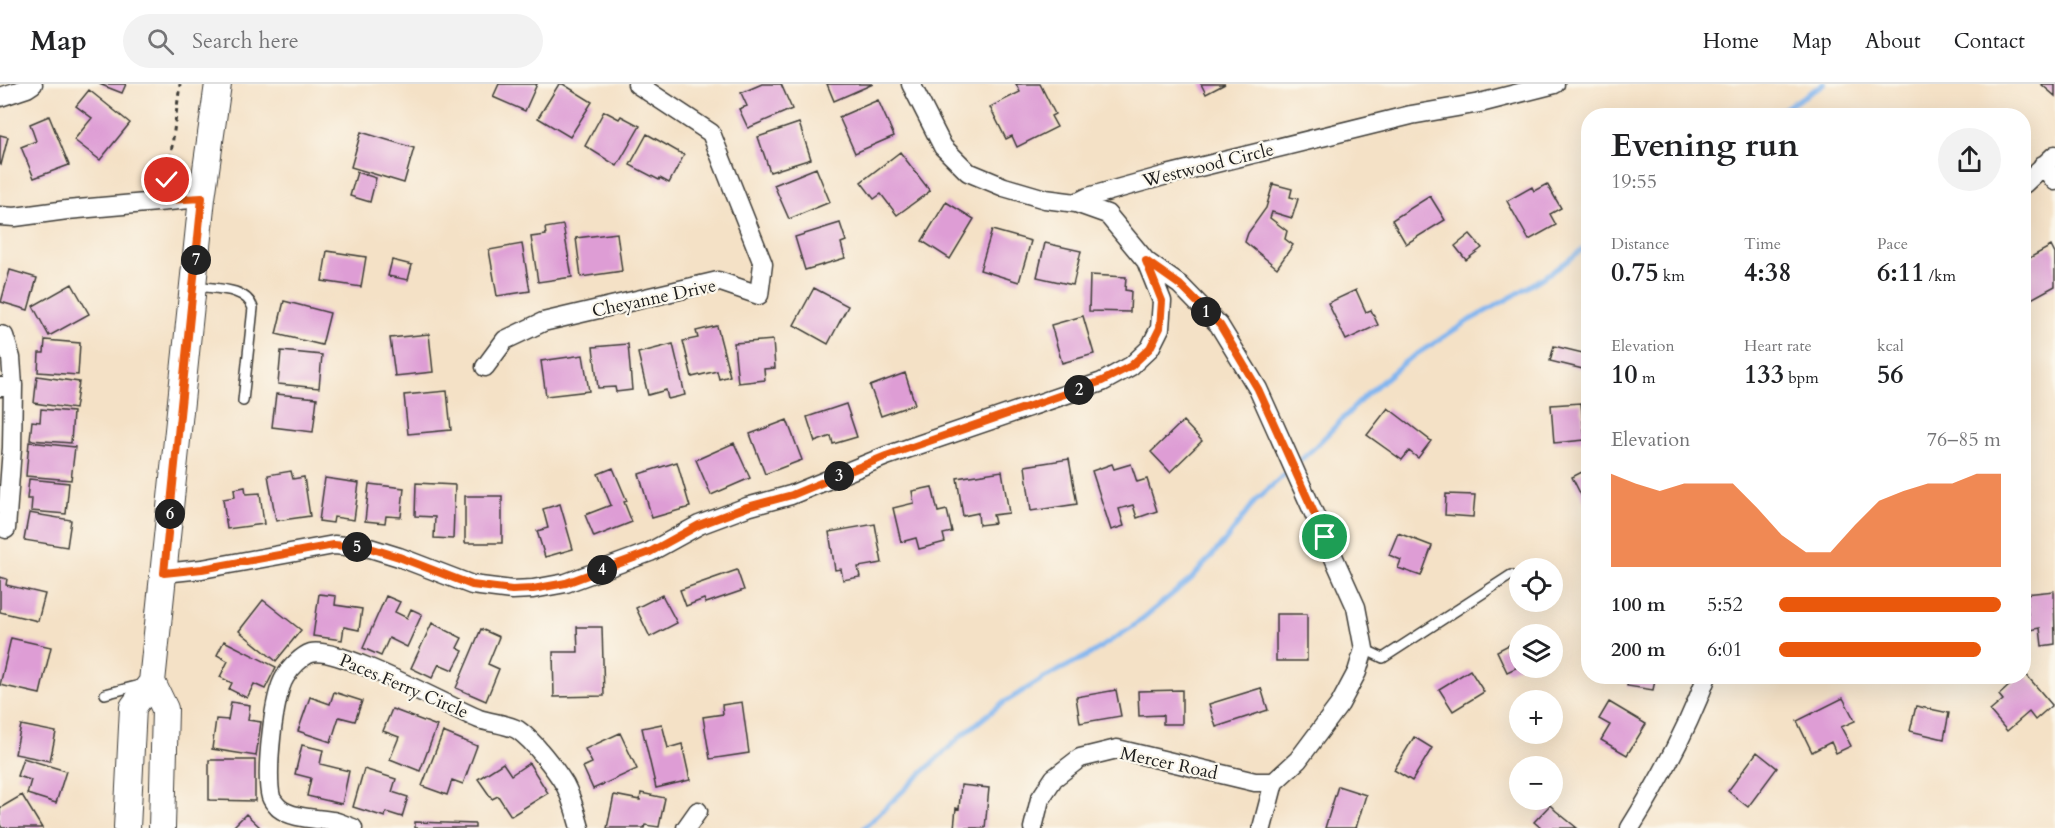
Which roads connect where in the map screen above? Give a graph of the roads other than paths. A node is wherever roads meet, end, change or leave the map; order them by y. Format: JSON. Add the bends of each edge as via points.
{"nodes":[{"id":1,"x":33,"y":84,"type":"edge"},
{"id":2,"x":218,"y":84,"type":"edge"},
{"id":3,"x":637,"y":84,"type":"edge"},
{"id":4,"x":911,"y":84,"type":"edge"},
{"id":5,"x":1555,"y":84,"type":"edge"},
{"id":6,"x":0,"y":97,"type":"edge"},
{"id":7,"x":2049,"y":160,"type":"edge"},
{"id":8,"x":2031,"y":177,"type":"edge"},
{"id":9,"x":2055,"y":181,"type":"edge"},
{"id":10,"x":202,"y":198,"type":"junction"},
{"id":11,"x":1076,"y":203,"type":"junction"},
{"id":12,"x":0,"y":216,"type":"edge"},
{"id":13,"x":1146,"y":261,"type":"junction"},
{"id":14,"x":193,"y":286,"type":"junction"},
{"id":15,"x":0,"y":335,"type":"edge"},
{"id":16,"x":485,"y":367,"type":"dead end"},
{"id":17,"x":6,"y":386,"type":"edge"},
{"id":18,"x":243,"y":401,"type":"dead end"},
{"id":19,"x":6,"y":530,"type":"dead end"},
{"id":20,"x":164,"y":573,"type":"junction"},
{"id":21,"x":1509,"y":576,"type":"edge"},
{"id":22,"x":1364,"y":649,"type":"junction"},
{"id":23,"x":152,"y":682,"type":"junction"},
{"id":24,"x":1704,"y":684,"type":"edge"},
{"id":25,"x":105,"y":694,"type":"dead end"},
{"id":26,"x":1274,"y":782,"type":"junction"},
{"id":27,"x":698,"y":811,"type":"dead end"},
{"id":28,"x":127,"y":828,"type":"edge"},
{"id":29,"x":162,"y":828,"type":"edge"},
{"id":30,"x":353,"y":828,"type":"edge"},
{"id":31,"x":580,"y":828,"type":"edge"},
{"id":32,"x":686,"y":828,"type":"edge"},
{"id":33,"x":1033,"y":828,"type":"edge"},
{"id":34,"x":1262,"y":828,"type":"edge"},
{"id":35,"x":1630,"y":828,"type":"edge"}],
"edges":[{"from":1,"to":6,"type":"street"},
{"from":2,"to":10,"type":"main road"},
{"from":3,"to":16,"type":"street","name":"Cheyanne Drive","via":[[711,133],[763,264],[759,295],[718,281],[543,322],[505,340]]},
{"from":4,"to":11,"type":"street","name":"Westwood Circle","via":[[943,147],[968,172],[1045,199]]},
{"from":5,"to":11,"type":"street","name":"Westwood Circle","via":[[1190,169]]},
{"from":7,"to":8,"type":"street"},
{"from":7,"to":9,"type":"street"},
{"from":10,"to":12,"type":"street"},
{"from":10,"to":14,"type":"main road"},
{"from":11,"to":13,"type":"street","via":[[1107,214]]},
{"from":13,"to":20,"type":"street","via":[[1162,301],[1160,328],[1150,348],[1131,366],[1102,381],[886,456],[792,495],[699,525],[650,552],[566,583],[512,590],[472,585],[370,548],[334,545]]},
{"from":13,"to":22,"type":"street","via":[[1180,285],[1220,325],[1258,389],[1356,607]]},
{"from":14,"to":18,"type":"lane","via":[[231,291],[250,301],[253,308]]},
{"from":14,"to":20,"type":"main road"},
{"from":15,"to":17,"type":"street","via":[[4,336],[11,358]]},
{"from":17,"to":19,"type":"street","via":[[12,448]]},
{"from":20,"to":23,"type":"main road"},
{"from":21,"to":22,"type":"lane","via":[[1383,658]]},
{"from":22,"to":26,"type":"street","via":[[1340,705],[1298,760]]},
{"from":23,"to":25,"type":"lane"},
{"from":23,"to":28,"type":"main road","via":[[133,707]]},
{"from":23,"to":29,"type":"main road","via":[[165,709]]},
{"from":24,"to":35,"type":"street","via":[[1692,717]]},
{"from":26,"to":33,"type":"street","name":"Mercer Road","via":[[1255,782],[1118,749],[1080,758],[1054,778],[1040,799]]},
{"from":26,"to":34,"type":"street"},
{"from":27,"to":32,"type":"street"},
{"from":30,"to":31,"type":"street","name":"Paces Ferry Circle","via":[[280,809],[272,798],[269,757],[278,694],[284,677],[311,653],[328,653],[358,664],[479,718],[518,730],[544,755],[566,786]]}]}
